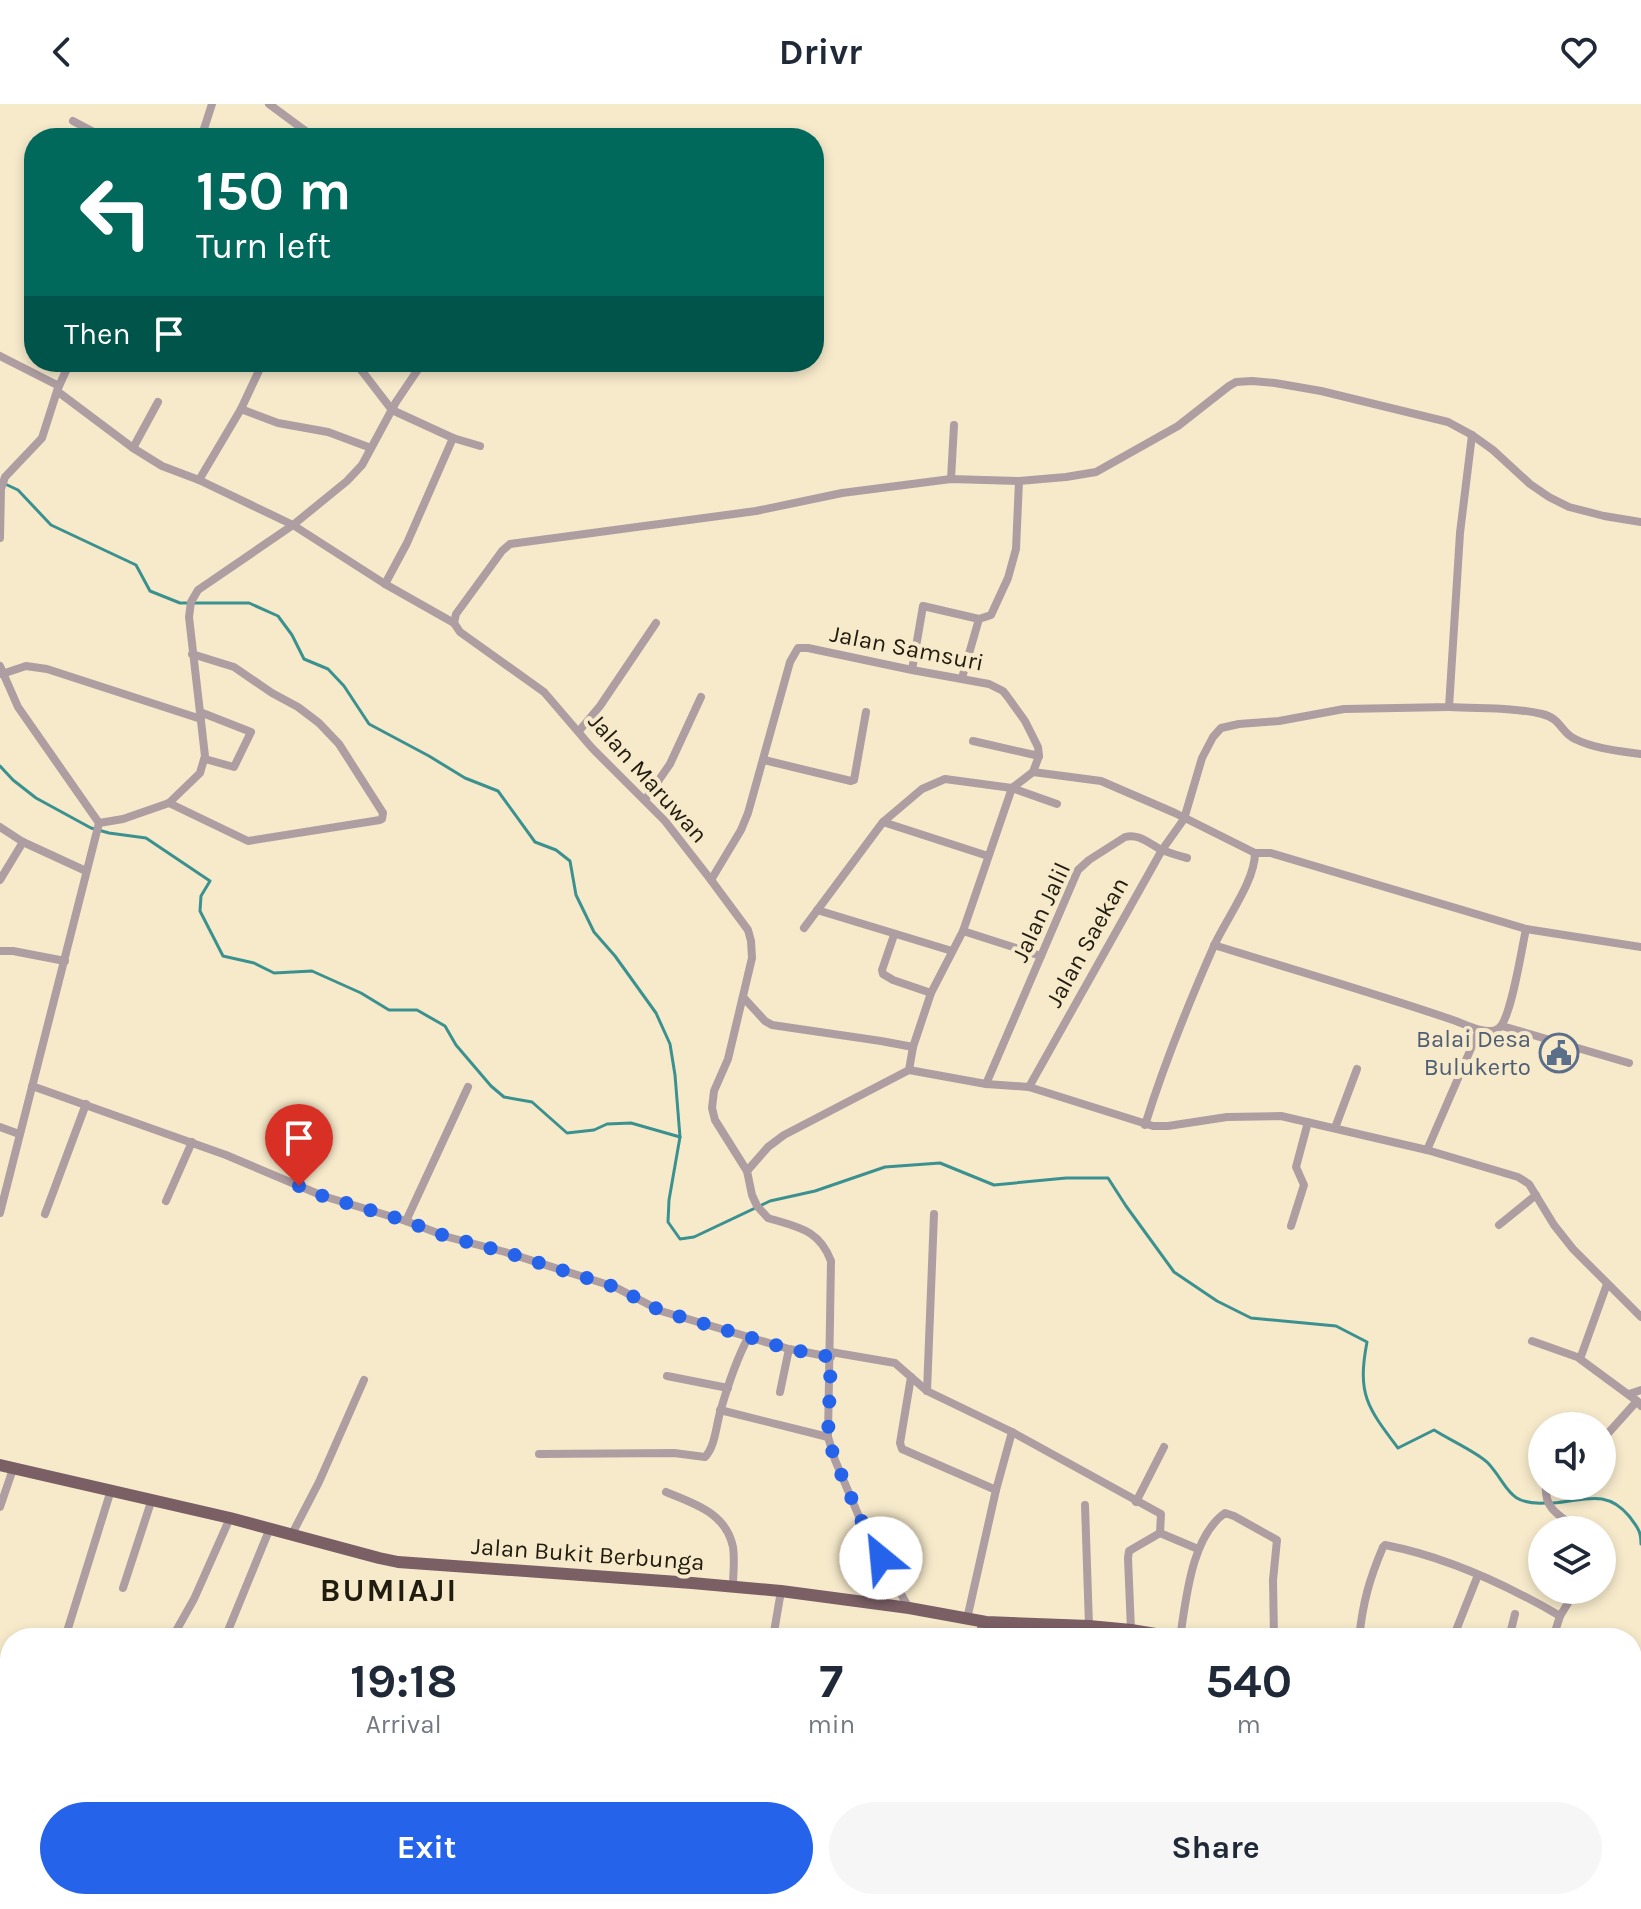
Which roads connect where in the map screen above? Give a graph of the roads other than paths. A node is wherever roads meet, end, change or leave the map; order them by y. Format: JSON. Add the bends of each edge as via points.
{"nodes":[{"id":1,"x":212,"y":104,"type":"edge"},
{"id":2,"x":269,"y":104,"type":"edge"},
{"id":3,"x":73,"y":121,"type":"dead end"},
{"id":4,"x":86,"y":128,"type":"edge"},
{"id":5,"x":204,"y":128,"type":"edge"},
{"id":6,"x":301,"y":128,"type":"edge"},
{"id":7,"x":0,"y":356,"type":"edge"},
{"id":8,"x":24,"y":370,"type":"edge"},
{"id":9,"x":28,"y":372,"type":"edge"},
{"id":10,"x":66,"y":372,"type":"edge"},
{"id":11,"x":258,"y":372,"type":"edge"},
{"id":12,"x":363,"y":372,"type":"edge"},
{"id":13,"x":417,"y":372,"type":"edge"},
{"id":14,"x":58,"y":389,"type":"junction"},
{"id":15,"x":158,"y":402,"type":"dead end"},
{"id":16,"x":241,"y":409,"type":"junction"},
{"id":17,"x":392,"y":410,"type":"junction"},
{"id":18,"x":954,"y":425,"type":"dead end"},
{"id":19,"x":1472,"y":435,"type":"junction"},
{"id":20,"x":453,"y":438,"type":"junction"},
{"id":21,"x":480,"y":446,"type":"dead end"},
{"id":22,"x":133,"y":448,"type":"junction"},
{"id":23,"x":371,"y":448,"type":"junction"},
{"id":24,"x":951,"y":479,"type":"junction"},
{"id":25,"x":199,"y":480,"type":"junction"},
{"id":26,"x":1019,"y":481,"type":"junction"},
{"id":27,"x":1641,"y":522,"type":"edge"},
{"id":28,"x":293,"y":525,"type":"junction"},
{"id":29,"x":0,"y":538,"type":"edge"},
{"id":30,"x":385,"y":584,"type":"junction"},
{"id":31,"x":979,"y":619,"type":"junction"},
{"id":32,"x":454,"y":623,"type":"junction"},
{"id":33,"x":656,"y":623,"type":"dead end"},
{"id":34,"x":192,"y":654,"type":"junction"},
{"id":35,"x":1,"y":670,"type":"edge"},
{"id":36,"x":912,"y":670,"type":"junction"},
{"id":37,"x":962,"y":678,"type":"junction"},
{"id":38,"x":701,"y":697,"type":"dead end"},
{"id":39,"x":1449,"y":707,"type":"junction"},
{"id":40,"x":866,"y":712,"type":"dead end"},
{"id":41,"x":200,"y":716,"type":"junction"},
{"id":42,"x":579,"y":731,"type":"junction"},
{"id":43,"x":973,"y":741,"type":"dead end"},
{"id":44,"x":1641,"y":754,"type":"edge"},
{"id":45,"x":1039,"y":756,"type":"junction"},
{"id":46,"x":205,"y":759,"type":"junction"},
{"id":47,"x":764,"y":760,"type":"junction"},
{"id":48,"x":1033,"y":772,"type":"junction"},
{"id":49,"x":1012,"y":788,"type":"junction"},
{"id":50,"x":645,"y":800,"type":"junction"},
{"id":51,"x":169,"y":803,"type":"junction"},
{"id":52,"x":1057,"y":804,"type":"dead end"},
{"id":53,"x":1184,"y":819,"type":"junction"},
{"id":54,"x":883,"y":822,"type":"junction"},
{"id":55,"x":0,"y":827,"type":"edge"},
{"id":56,"x":97,"y":828,"type":"junction"},
{"id":57,"x":23,"y":842,"type":"junction"},
{"id":58,"x":1162,"y":850,"type":"junction"},
{"id":59,"x":1255,"y":853,"type":"junction"},
{"id":60,"x":988,"y":856,"type":"junction"},
{"id":61,"x":1187,"y":858,"type":"dead end"},
{"id":62,"x":86,"y":871,"type":"junction"},
{"id":63,"x":0,"y":880,"type":"edge"},
{"id":64,"x":711,"y":880,"type":"junction"},
{"id":65,"x":817,"y":910,"type":"junction"},
{"id":66,"x":804,"y":928,"type":"dead end"},
{"id":67,"x":1526,"y":929,"type":"junction"},
{"id":68,"x":963,"y":931,"type":"junction"},
{"id":69,"x":894,"y":935,"type":"junction"},
{"id":70,"x":1214,"y":945,"type":"junction"},
{"id":71,"x":1641,"y":947,"type":"edge"},
{"id":72,"x":0,"y":951,"type":"edge"},
{"id":73,"x":952,"y":951,"type":"junction"},
{"id":74,"x":1041,"y":956,"type":"junction"},
{"id":75,"x":65,"y":961,"type":"junction"},
{"id":76,"x":931,"y":993,"type":"junction"},
{"id":77,"x":743,"y":997,"type":"junction"},
{"id":78,"x":1502,"y":1026,"type":"junction"},
{"id":79,"x":1479,"y":1030,"type":"junction"},
{"id":80,"x":913,"y":1047,"type":"junction"},
{"id":81,"x":1629,"y":1063,"type":"dead end"},
{"id":82,"x":1357,"y":1069,"type":"dead end"},
{"id":83,"x":909,"y":1070,"type":"junction"},
{"id":84,"x":986,"y":1084,"type":"junction"},
{"id":85,"x":32,"y":1086,"type":"junction"},
{"id":86,"x":468,"y":1087,"type":"dead end"},
{"id":87,"x":1029,"y":1087,"type":"junction"},
{"id":88,"x":86,"y":1104,"type":"junction"},
{"id":89,"x":1308,"y":1122,"type":"junction"},
{"id":90,"x":1145,"y":1125,"type":"junction"},
{"id":91,"x":0,"y":1127,"type":"edge"},
{"id":92,"x":1335,"y":1128,"type":"junction"},
{"id":93,"x":19,"y":1134,"type":"junction"},
{"id":94,"x":192,"y":1142,"type":"junction"},
{"id":95,"x":1427,"y":1150,"type":"junction"},
{"id":96,"x":747,"y":1171,"type":"junction"},
{"id":97,"x":1536,"y":1195,"type":"junction"},
{"id":98,"x":166,"y":1201,"type":"dead end"},
{"id":99,"x":0,"y":1213,"type":"edge"},
{"id":100,"x":45,"y":1214,"type":"dead end"},
{"id":101,"x":934,"y":1214,"type":"dead end"},
{"id":102,"x":406,"y":1221,"type":"junction"},
{"id":103,"x":1499,"y":1225,"type":"dead end"},
{"id":104,"x":1291,"y":1226,"type":"dead end"},
{"id":105,"x":1607,"y":1284,"type":"junction"},
{"id":106,"x":1641,"y":1317,"type":"edge"},
{"id":107,"x":748,"y":1338,"type":"junction"},
{"id":108,"x":1532,"y":1341,"type":"dead end"},
{"id":109,"x":789,"y":1349,"type":"junction"},
{"id":110,"x":831,"y":1354,"type":"junction"},
{"id":111,"x":1580,"y":1358,"type":"junction"},
{"id":112,"x":667,"y":1376,"type":"dead end"},
{"id":113,"x":911,"y":1377,"type":"junction"},
{"id":114,"x":364,"y":1380,"type":"dead end"},
{"id":115,"x":728,"y":1388,"type":"junction"},
{"id":116,"x":1641,"y":1390,"type":"edge"},
{"id":117,"x":927,"y":1391,"type":"junction"},
{"id":118,"x":780,"y":1392,"type":"dead end"},
{"id":119,"x":1629,"y":1394,"type":"junction"},
{"id":120,"x":1639,"y":1403,"type":"edge"},
{"id":121,"x":720,"y":1410,"type":"junction"},
{"id":122,"x":1616,"y":1426,"type":"edge"},
{"id":123,"x":1012,"y":1432,"type":"junction"},
{"id":124,"x":828,"y":1437,"type":"junction"},
{"id":125,"x":1164,"y":1447,"type":"dead end"},
{"id":126,"x":539,"y":1454,"type":"dead end"},
{"id":127,"x":6,"y":1467,"type":"edge"},
{"id":128,"x":111,"y":1490,"type":"junction"},
{"id":129,"x":996,"y":1490,"type":"junction"},
{"id":130,"x":666,"y":1492,"type":"dead end"},
{"id":131,"x":152,"y":1499,"type":"junction"},
{"id":132,"x":1548,"y":1500,"type":"edge"},
{"id":133,"x":1136,"y":1502,"type":"junction"},
{"id":134,"x":1085,"y":1505,"type":"dead end"},
{"id":135,"x":0,"y":1507,"type":"edge"},
{"id":136,"x":1562,"y":1516,"type":"edge"},
{"id":137,"x":230,"y":1518,"type":"junction"},
{"id":138,"x":270,"y":1528,"type":"junction"},
{"id":139,"x":1160,"y":1533,"type":"junction"},
{"id":140,"x":292,"y":1534,"type":"junction"},
{"id":141,"x":1198,"y":1549,"type":"junction"},
{"id":142,"x":1478,"y":1575,"type":"junction"},
{"id":143,"x":733,"y":1586,"type":"junction"},
{"id":144,"x":123,"y":1588,"type":"dead end"},
{"id":145,"x":781,"y":1591,"type":"junction"},
{"id":146,"x":1567,"y":1604,"type":"edge"},
{"id":147,"x":909,"y":1608,"type":"junction"},
{"id":148,"x":1515,"y":1614,"type":"dead end"},
{"id":149,"x":1560,"y":1616,"type":"junction"},
{"id":150,"x":967,"y":1619,"type":"junction"},
{"id":151,"x":986,"y":1622,"type":"junction"},
{"id":152,"x":1089,"y":1626,"type":"junction"},
{"id":153,"x":68,"y":1628,"type":"edge"},
{"id":154,"x":178,"y":1628,"type":"edge"},
{"id":155,"x":229,"y":1628,"type":"edge"},
{"id":156,"x":775,"y":1628,"type":"edge"},
{"id":157,"x":983,"y":1628,"type":"edge"},
{"id":158,"x":1033,"y":1628,"type":"edge"},
{"id":159,"x":1081,"y":1628,"type":"edge"},
{"id":160,"x":1110,"y":1628,"type":"edge"},
{"id":161,"x":1131,"y":1628,"type":"edge"},
{"id":162,"x":1182,"y":1628,"type":"edge"},
{"id":163,"x":1274,"y":1628,"type":"edge"},
{"id":164,"x":1360,"y":1628,"type":"edge"},
{"id":165,"x":1457,"y":1628,"type":"edge"},
{"id":166,"x":1512,"y":1628,"type":"edge"},
{"id":167,"x":1556,"y":1628,"type":"edge"}],
"edges":[{"from":1,"to":5,"type":"street"},
{"from":2,"to":6,"type":"street"},
{"from":3,"to":4,"type":"street"},
{"from":7,"to":8,"type":"street","name":"Jalan Maruwan"},
{"from":9,"to":14,"type":"street","name":"Jalan Maruwan"},
{"from":10,"to":14,"type":"street"},
{"from":11,"to":16,"type":"street"},
{"from":12,"to":17,"type":"street"},
{"from":13,"to":17,"type":"street"},
{"from":14,"to":22,"type":"street","name":"Jalan Maruwan"},
{"from":14,"to":29,"type":"street","via":[[42,438],[5,477]]},
{"from":15,"to":22,"type":"street"},
{"from":16,"to":23,"type":"street"},
{"from":16,"to":25,"type":"street"},
{"from":17,"to":20,"type":"street"},
{"from":17,"to":23,"type":"street"},
{"from":18,"to":24,"type":"street"},
{"from":19,"to":26,"type":"street","via":[[1448,422],[1360,400],[1242,381],[1222,390],[1178,426],[1096,472]]},
{"from":19,"to":27,"type":"street","via":[[1549,497],[1569,507]]},
{"from":19,"to":39,"type":"street"},
{"from":20,"to":21,"type":"street"},
{"from":20,"to":30,"type":"street"},
{"from":22,"to":25,"type":"street","name":"Jalan Maruwan"},
{"from":23,"to":28,"type":"street","via":[[347,481]]},
{"from":24,"to":26,"type":"street"},
{"from":24,"to":32,"type":"street","via":[[513,543],[502,551]]},
{"from":25,"to":28,"type":"street","name":"Jalan Maruwan"},
{"from":26,"to":31,"type":"street","via":[[1016,549],[1008,578],[991,615]]},
{"from":28,"to":30,"type":"street","name":"Jalan Maruwan"},
{"from":28,"to":34,"type":"street","via":[[198,590],[189,617]]},
{"from":30,"to":32,"type":"street","name":"Jalan Maruwan"},
{"from":31,"to":36,"type":"street","via":[[923,606]]},
{"from":31,"to":37,"type":"street"},
{"from":32,"to":42,"type":"street","name":"Jalan Maruwan","via":[[544,692]]},
{"from":33,"to":42,"type":"street"},
{"from":34,"to":41,"type":"street"},
{"from":34,"to":51,"type":"street","via":[[234,667],[319,723],[339,744],[383,816],[248,841]]},
{"from":35,"to":41,"type":"street","via":[[47,669]]},
{"from":35,"to":56,"type":"street","via":[[18,707]]},
{"from":36,"to":37,"type":"street","name":"Jalan Samsuri"},
{"from":36,"to":47,"type":"street","name":"Jalan Samsuri","via":[[798,648]]},
{"from":37,"to":45,"type":"street","name":"Jalan Samsuri","via":[[1003,691],[1025,721]]},
{"from":38,"to":50,"type":"street","via":[[670,764]]},
{"from":39,"to":44,"type":"street","name":"Jalan Saekan","via":[[1544,714],[1576,740]]},
{"from":39,"to":53,"type":"street","name":"Jalan Saekan","via":[[1344,709],[1221,728],[1202,758]]},
{"from":40,"to":47,"type":"street","via":[[854,780]]},
{"from":41,"to":46,"type":"street"},
{"from":41,"to":46,"type":"street","via":[[251,732],[234,767]]},
{"from":42,"to":50,"type":"street","name":"Jalan Maruwan"},
{"from":43,"to":45,"type":"street"},
{"from":45,"to":48,"type":"street"},
{"from":46,"to":51,"type":"street","via":[[200,773]]},
{"from":47,"to":64,"type":"street","name":"Jalan Samsuri","via":[[741,830]]},
{"from":48,"to":49,"type":"street"},
{"from":48,"to":53,"type":"street","via":[[1101,781]]},
{"from":49,"to":52,"type":"street"},
{"from":49,"to":54,"type":"street","via":[[945,779],[922,789]]},
{"from":49,"to":60,"type":"street"},
{"from":50,"to":64,"type":"street","name":"Jalan Maruwan"},
{"from":51,"to":56,"type":"street"},
{"from":53,"to":58,"type":"street","name":"Jalan Saekan"},
{"from":53,"to":59,"type":"street"},
{"from":54,"to":60,"type":"street"},
{"from":54,"to":65,"type":"street"},
{"from":55,"to":57,"type":"street"},
{"from":56,"to":62,"type":"street"},
{"from":57,"to":62,"type":"street"},
{"from":57,"to":63,"type":"street"},
{"from":58,"to":61,"type":"street","name":"Jalan Jalil"},
{"from":58,"to":74,"type":"street","name":"Jalan Jalil","via":[[1127,835],[1082,865]]},
{"from":58,"to":87,"type":"street","name":"Jalan Saekan"},
{"from":59,"to":67,"type":"street","via":[[1271,853]]},
{"from":59,"to":70,"type":"street","via":[[1254,869]]},
{"from":60,"to":68,"type":"street"},
{"from":62,"to":75,"type":"street"},
{"from":64,"to":77,"type":"street","name":"Jalan Maruwan","via":[[748,930],[752,958]]},
{"from":65,"to":66,"type":"street"},
{"from":65,"to":69,"type":"street"},
{"from":67,"to":71,"type":"street"},
{"from":67,"to":78,"type":"street"},
{"from":68,"to":73,"type":"street"},
{"from":68,"to":74,"type":"street"},
{"from":69,"to":73,"type":"street"},
{"from":69,"to":76,"type":"street","via":[[883,974]]},
{"from":70,"to":79,"type":"street"},
{"from":70,"to":90,"type":"street"},
{"from":72,"to":75,"type":"street"},
{"from":73,"to":76,"type":"street"},
{"from":74,"to":84,"type":"street","name":"Jalan Jalil"},
{"from":75,"to":85,"type":"street"},
{"from":76,"to":80,"type":"street"},
{"from":77,"to":80,"type":"street","via":[[776,1026]]},
{"from":77,"to":96,"type":"street","name":"Jalan Maruwan","via":[[712,1100],[715,1120]]},
{"from":78,"to":79,"type":"street"},
{"from":78,"to":81,"type":"street"},
{"from":79,"to":95,"type":"street"},
{"from":80,"to":83,"type":"street"},
{"from":82,"to":92,"type":"street"},
{"from":83,"to":84,"type":"street"},
{"from":83,"to":96,"type":"street","via":[[784,1135]]},
{"from":84,"to":87,"type":"street"},
{"from":85,"to":88,"type":"street"},
{"from":85,"to":93,"type":"street"},
{"from":86,"to":102,"type":"street"},
{"from":87,"to":90,"type":"street"},
{"from":88,"to":94,"type":"street"},
{"from":88,"to":100,"type":"street"},
{"from":89,"to":90,"type":"street","via":[[1272,1115]]},
{"from":89,"to":92,"type":"street"},
{"from":89,"to":104,"type":"street","via":[[1296,1167],[1304,1185]]},
{"from":91,"to":93,"type":"street"},
{"from":92,"to":95,"type":"street"},
{"from":93,"to":99,"type":"street"},
{"from":94,"to":98,"type":"street"},
{"from":94,"to":102,"type":"street","via":[[323,1196]]},
{"from":95,"to":97,"type":"street","via":[[1518,1177]]},
{"from":96,"to":110,"type":"street","name":"Jalan Maruwan","via":[[762,1214],[811,1233],[826,1249],[831,1261]]},
{"from":97,"to":103,"type":"street"},
{"from":97,"to":105,"type":"street","via":[[1573,1249]]},
{"from":101,"to":117,"type":"street"},
{"from":102,"to":107,"type":"street","via":[[615,1287],[661,1311]]},
{"from":105,"to":106,"type":"street"},
{"from":105,"to":111,"type":"street"},
{"from":107,"to":109,"type":"street"},
{"from":107,"to":115,"type":"street"},
{"from":108,"to":111,"type":"street"},
{"from":109,"to":110,"type":"street"},
{"from":109,"to":118,"type":"street"},
{"from":110,"to":113,"type":"street","via":[[895,1363]]},
{"from":110,"to":124,"type":"street","name":"Jalan Maruwan"},
{"from":111,"to":119,"type":"street"},
{"from":112,"to":115,"type":"street"},
{"from":113,"to":117,"type":"street"},
{"from":113,"to":129,"type":"street","via":[[902,1449]]},
{"from":114,"to":140,"type":"street"},
{"from":115,"to":121,"type":"street"},
{"from":116,"to":119,"type":"street"},
{"from":117,"to":123,"type":"street"},
{"from":119,"to":120,"type":"street"},
{"from":120,"to":122,"type":"street"},
{"from":121,"to":124,"type":"street"},
{"from":121,"to":126,"type":"street","via":[[705,1457]]},
{"from":123,"to":129,"type":"street"},
{"from":123,"to":133,"type":"street"},
{"from":124,"to":147,"type":"street","via":[[866,1533]]},
{"from":125,"to":133,"type":"street"},
{"from":127,"to":128,"type":"main road","name":"Jalan Bukit Berbunga"},
{"from":127,"to":135,"type":"street"},
{"from":128,"to":131,"type":"main road","name":"Jalan Bukit Berbunga"},
{"from":128,"to":153,"type":"street"},
{"from":129,"to":150,"type":"street"},
{"from":130,"to":143,"type":"street","via":[[712,1514],[727,1529]]},
{"from":131,"to":137,"type":"main road","name":"Jalan Bukit Berbunga"},
{"from":131,"to":144,"type":"street"},
{"from":132,"to":136,"type":"street"},
{"from":133,"to":139,"type":"street","via":[[1161,1514]]},
{"from":134,"to":152,"type":"street"},
{"from":137,"to":138,"type":"main road","name":"Jalan Bukit Berbunga"},
{"from":137,"to":154,"type":"street"},
{"from":138,"to":140,"type":"main road","name":"Jalan Bukit Berbunga"},
{"from":138,"to":155,"type":"street"},
{"from":139,"to":141,"type":"street"},
{"from":139,"to":161,"type":"street","via":[[1129,1551]]},
{"from":140,"to":143,"type":"main road","name":"Jalan Bukit Berbunga","via":[[398,1562]]},
{"from":141,"to":162,"type":"street"},
{"from":141,"to":163,"type":"street","via":[[1225,1513],[1276,1539]]},
{"from":142,"to":149,"type":"street"},
{"from":142,"to":164,"type":"street","via":[[1384,1546],[1362,1605]]},
{"from":142,"to":165,"type":"street"},
{"from":143,"to":145,"type":"main road","name":"Jalan Bukit Berbunga"},
{"from":145,"to":147,"type":"main road","name":"Jalan Bukit Berbunga"},
{"from":145,"to":156,"type":"street"},
{"from":146,"to":149,"type":"street"},
{"from":147,"to":150,"type":"main road","name":"Jalan Bukit Berbunga"},
{"from":148,"to":166,"type":"street"},
{"from":149,"to":167,"type":"street"},
{"from":150,"to":151,"type":"main road","name":"Jalan Bukit Berbunga"},
{"from":151,"to":157,"type":"street"},
{"from":151,"to":158,"type":"main road","name":"Jalan Bukit Berbunga"},
{"from":152,"to":159,"type":"main road","name":"Jalan Bukit Berbunga"},
{"from":152,"to":160,"type":"main road","name":"Jalan Bukit Berbunga"}]}
